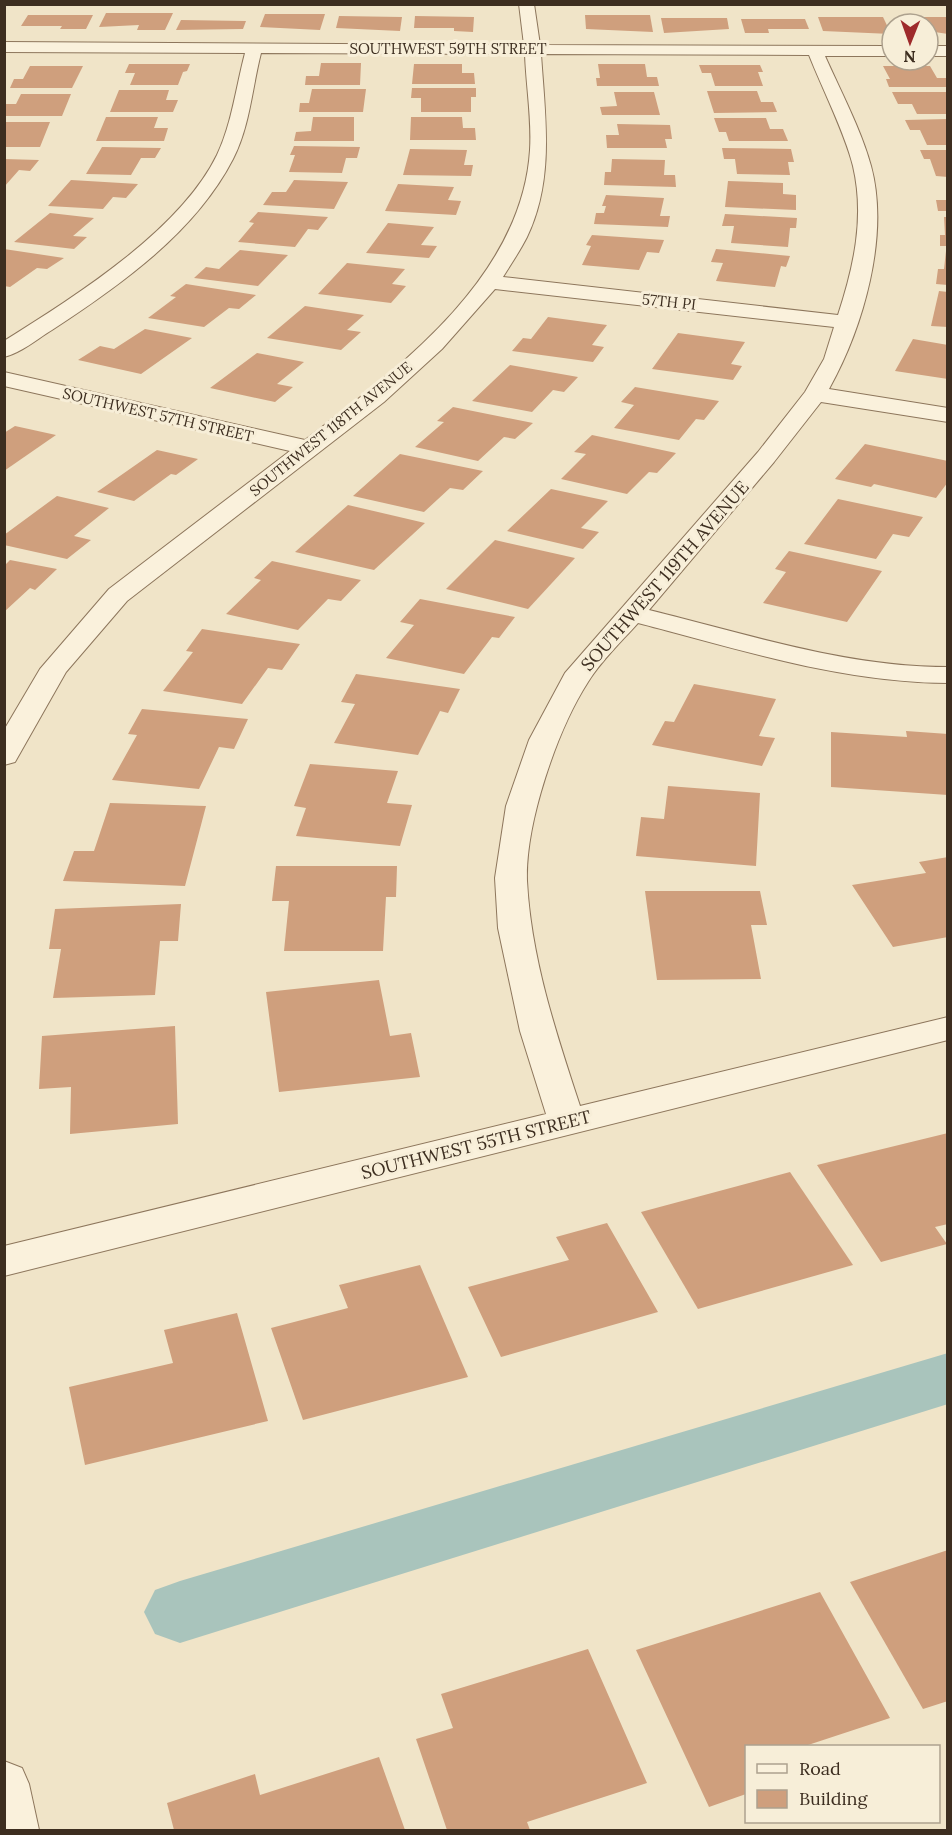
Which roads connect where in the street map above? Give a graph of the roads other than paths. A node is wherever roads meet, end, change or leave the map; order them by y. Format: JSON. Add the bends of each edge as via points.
{"nodes":[{"id":1,"x":527,"y":5,"type":"edge"},
{"id":2,"x":4,"y":46,"type":"edge"},
{"id":3,"x":254,"y":48,"type":"junction"},
{"id":4,"x":532,"y":49,"type":"junction"},
{"id":5,"x":815,"y":50,"type":"junction"},
{"id":6,"x":880,"y":51,"type":"edge"},
{"id":7,"x":490,"y":282,"type":"junction"},
{"id":8,"x":848,"y":322,"type":"junction"},
{"id":9,"x":4,"y":351,"type":"edge"},
{"id":10,"x":4,"y":380,"type":"edge"},
{"id":11,"x":815,"y":394,"type":"junction"},
{"id":12,"x":948,"y":415,"type":"edge"},
{"id":13,"x":311,"y":449,"type":"junction"},
{"id":14,"x":633,"y":614,"type":"junction"},
{"id":15,"x":948,"y":675,"type":"edge"},
{"id":16,"x":4,"y":756,"type":"edge"},
{"id":17,"x":948,"y":1028,"type":"edge"},
{"id":18,"x":567,"y":1122,"type":"junction"},
{"id":19,"x":4,"y":1262,"type":"edge"},
{"id":20,"x":4,"y":1784,"type":"edge"},
{"id":21,"x":14,"y":1830,"type":"edge"}],
"edges":[{"from":1,"to":4,"type":"street","name":"SOUTHWEST 118TH AVENUE"},
{"from":2,"to":3,"type":"street","name":"SOUTHWEST 59TH STREET"},
{"from":3,"to":4,"type":"street","name":"SOUTHWEST 59TH STREET"},
{"from":3,"to":9,"type":"street","via":[[229,149],[189,207],[120,274]]},
{"from":4,"to":5,"type":"street","name":"SOUTHWEST 59TH STREET"},
{"from":4,"to":7,"type":"street","name":"SOUTHWEST 118TH AVENUE","via":[[539,150],[530,202],[517,237]]},
{"from":5,"to":6,"type":"street","name":"SOUTHWEST 59TH STREET"},
{"from":5,"to":8,"type":"street","name":"SOUTHWEST 119TH AVENUE","via":[[862,165],[867,197],[868,232]]},
{"from":7,"to":8,"type":"street","name":"57TH PI"},
{"from":7,"to":13,"type":"street","name":"SOUTHWEST 118TH AVENUE","via":[[434,344]]},
{"from":8,"to":11,"type":"street","name":"SOUTHWEST 119TH AVENUE","via":[[835,359]]},
{"from":10,"to":13,"type":"street","name":"SOUTHWEST 57TH STREET"},
{"from":11,"to":12,"type":"street"},
{"from":11,"to":14,"type":"street","name":"SOUTHWEST 119TH AVENUE"},
{"from":13,"to":16,"type":"street","name":"SOUTHWEST 118TH AVENUE","via":[[118,595],[54,669]]},
{"from":14,"to":15,"type":"street","via":[[838,665],[904,675]]},
{"from":14,"to":18,"type":"street","name":"SOUTHWEST 119TH AVENUE","via":[[575,679],[544,740],[521,806],[511,878],[515,928],[538,1031]]},
{"from":17,"to":18,"type":"street","name":"SOUTHWEST 55TH STREET"},
{"from":18,"to":19,"type":"street","name":"SOUTHWEST 55TH STREET"},
{"from":20,"to":21,"type":"street"}]}
